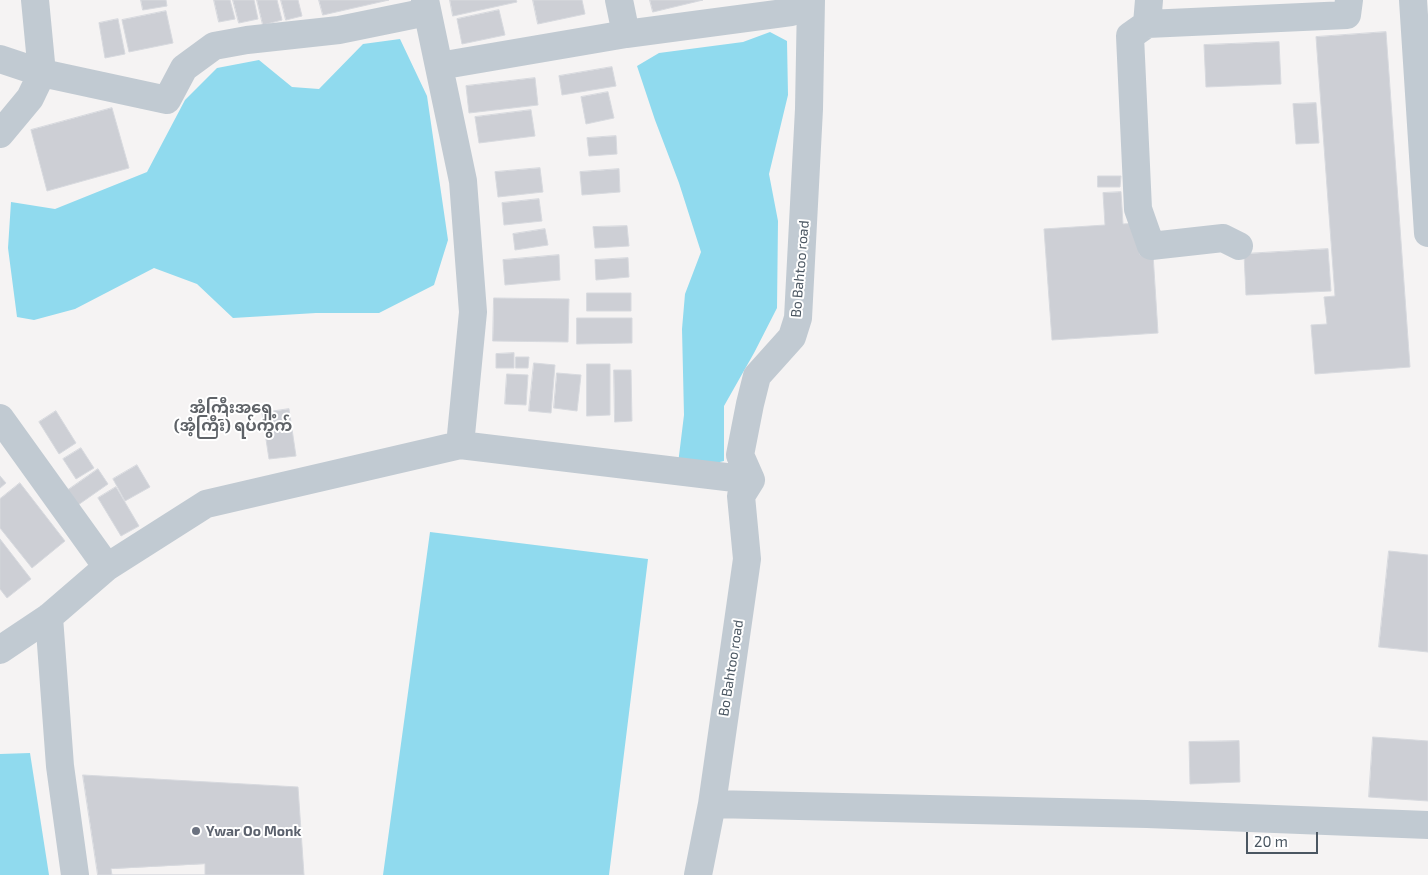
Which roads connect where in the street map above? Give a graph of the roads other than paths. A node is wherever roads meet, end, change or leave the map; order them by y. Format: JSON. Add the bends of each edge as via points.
{"nodes":[{"id":1,"x":35,"y":0,"type":"edge"},
{"id":2,"x":619,"y":0,"type":"edge"},
{"id":3,"x":799,"y":0,"type":"edge"},
{"id":4,"x":811,"y":0,"type":"edge"},
{"id":5,"x":1349,"y":0,"type":"edge"},
{"id":6,"x":1414,"y":0,"type":"edge"},
{"id":7,"x":426,"y":6,"type":"edge"},
{"id":8,"x":1148,"y":12,"type":"edge"},
{"id":9,"x":626,"y":34,"type":"junction"},
{"id":10,"x":0,"y":59,"type":"edge"},
{"id":11,"x":439,"y":66,"type":"junction"},
{"id":12,"x":42,"y":73,"type":"junction"},
{"id":13,"x":0,"y":134,"type":"edge"},
{"id":14,"x":1428,"y":233,"type":"edge"},
{"id":15,"x":1239,"y":246,"type":"dead end"},
{"id":16,"x":0,"y":418,"type":"edge"},
{"id":17,"x":460,"y":445,"type":"junction"},
{"id":18,"x":750,"y":480,"type":"junction"},
{"id":19,"x":107,"y":567,"type":"junction"},
{"id":20,"x":49,"y":617,"type":"junction"},
{"id":21,"x":0,"y":650,"type":"edge"},
{"id":22,"x":712,"y":804,"type":"junction"},
{"id":23,"x":1428,"y":825,"type":"edge"},
{"id":24,"x":75,"y":875,"type":"edge"},
{"id":25,"x":698,"y":875,"type":"edge"}],
"edges":[{"from":1,"to":12,"type":"street"},
{"from":2,"to":9,"type":"street"},
{"from":3,"to":9,"type":"street","via":[[791,12]]},
{"from":4,"to":18,"type":"street","name":"Bo Bahtoo road","via":[[809,119],[798,318],[792,337],[757,376],[740,455]]},
{"from":5,"to":8,"type":"street","via":[[1348,15]]},
{"from":6,"to":14,"type":"street"},
{"from":7,"to":11,"type":"street"},
{"from":7,"to":12,"type":"street","via":[[338,30],[214,46],[184,68],[167,100]]},
{"from":8,"to":15,"type":"street","via":[[1130,36],[1138,209],[1151,246],[1223,238]]},
{"from":9,"to":11,"type":"street"},
{"from":10,"to":12,"type":"street"},
{"from":11,"to":17,"type":"street","via":[[463,181],[473,312]]},
{"from":12,"to":13,"type":"street","via":[[30,98]]},
{"from":16,"to":19,"type":"street"},
{"from":17,"to":18,"type":"street"},
{"from":17,"to":19,"type":"street","via":[[206,504]]},
{"from":18,"to":22,"type":"street","name":"Bo Bahtoo road","via":[[741,496],[747,559]]},
{"from":19,"to":20,"type":"street"},
{"from":20,"to":21,"type":"street"},
{"from":20,"to":24,"type":"street","via":[[60,766]]},
{"from":22,"to":23,"type":"street","via":[[1148,814]]},
{"from":22,"to":25,"type":"street","name":"Bo Bahtoo road"}]}
